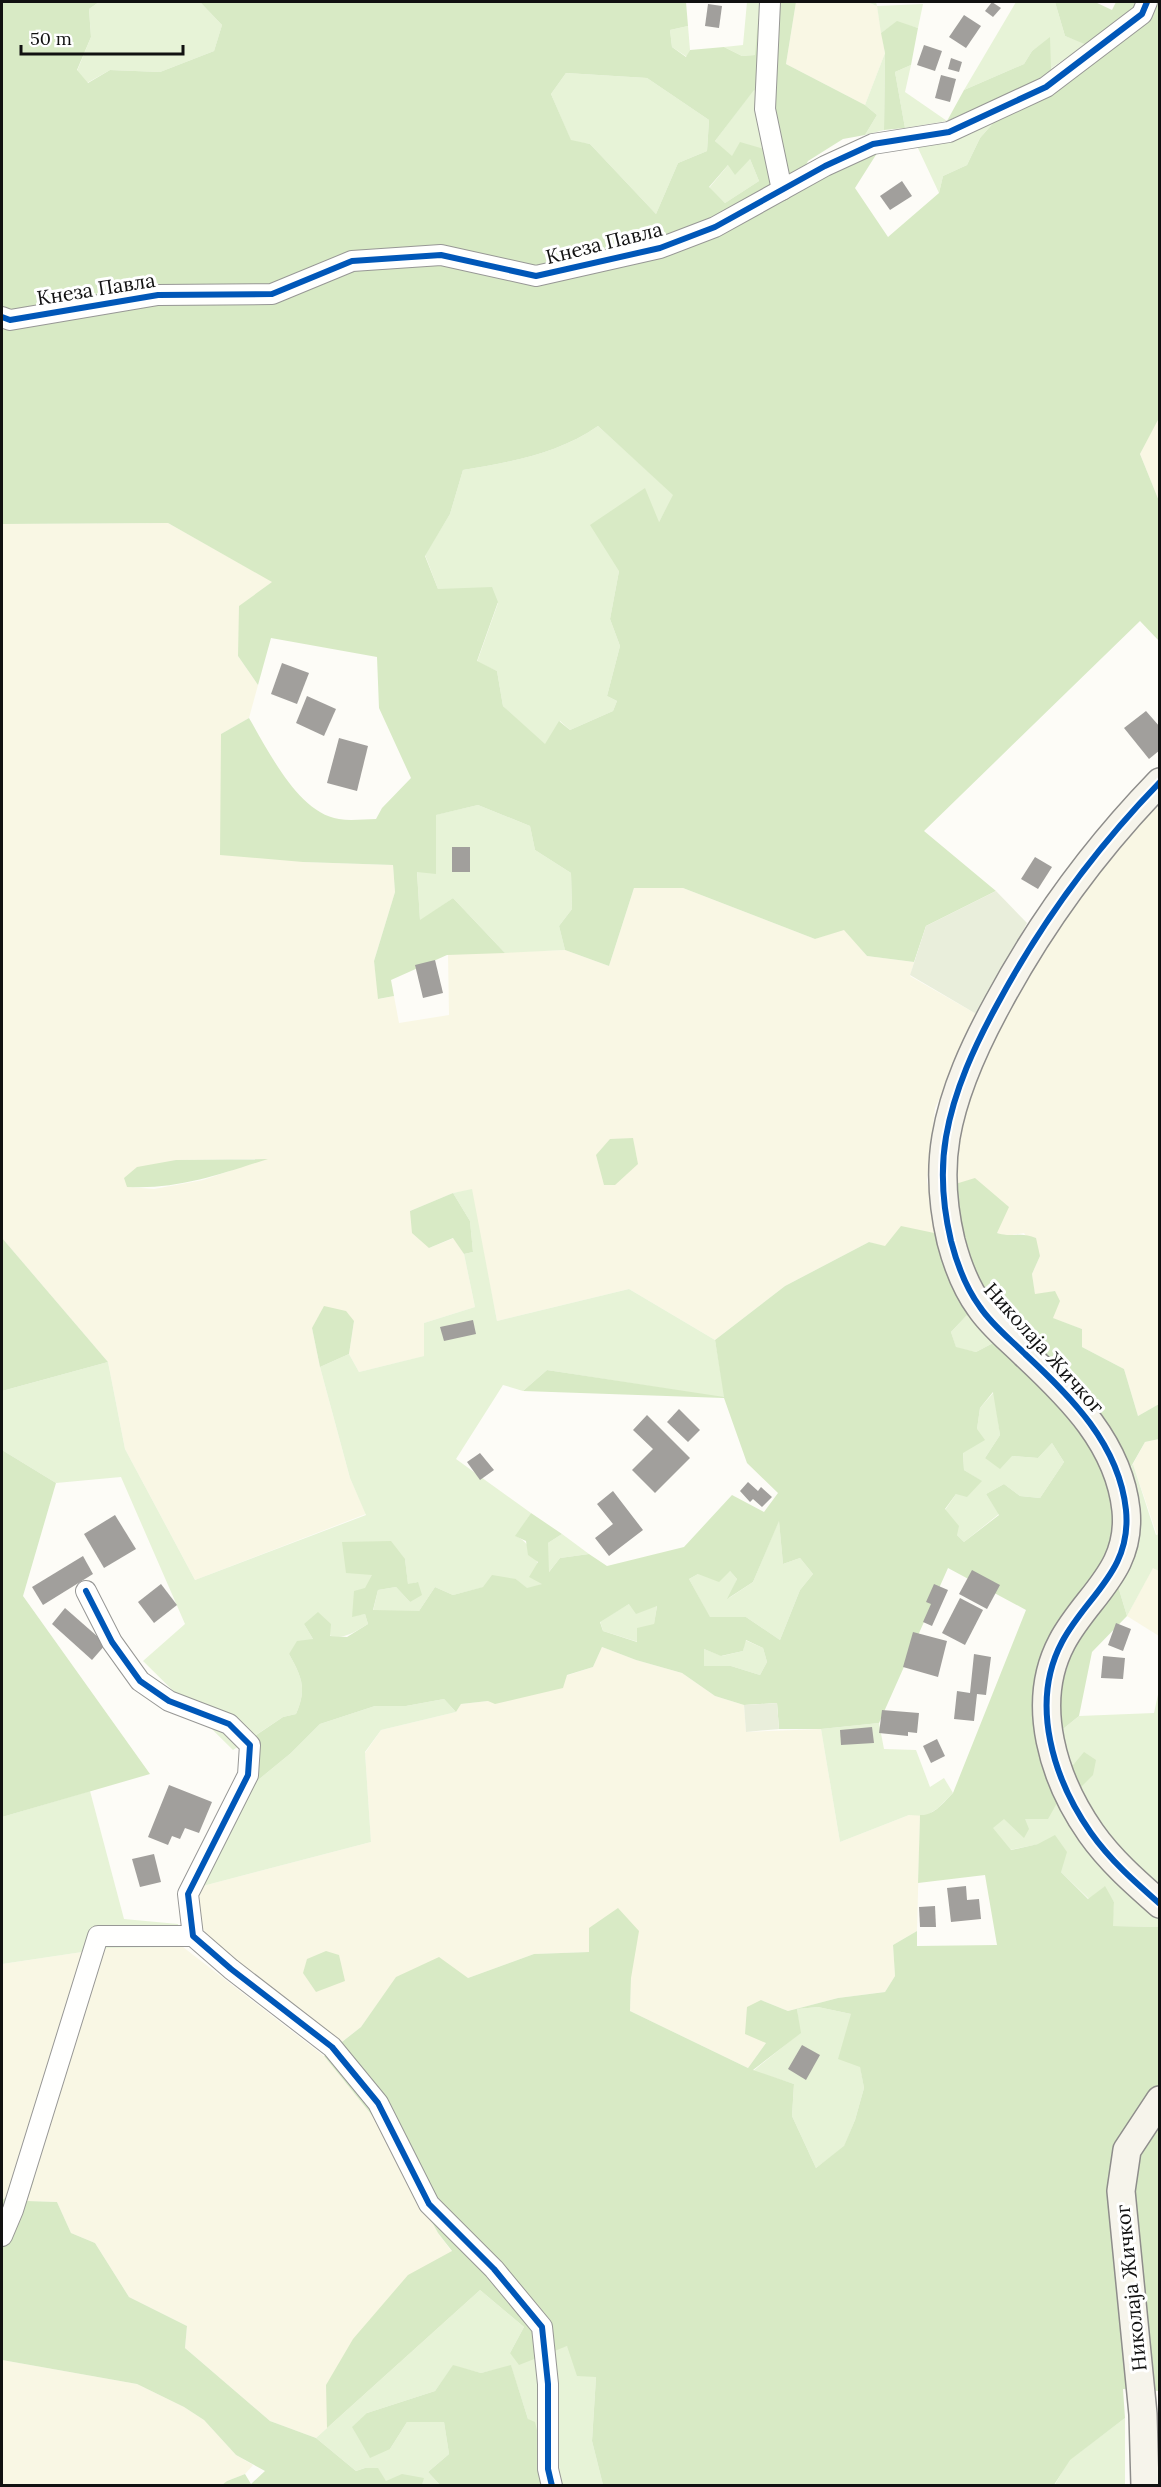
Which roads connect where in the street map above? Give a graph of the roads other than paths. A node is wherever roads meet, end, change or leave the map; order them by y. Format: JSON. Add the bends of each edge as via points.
{"nodes":[{"id":1,"x":770,"y":2,"type":"edge"},
{"id":2,"x":1147,"y":2,"type":"edge"},
{"id":3,"x":782,"y":190,"type":"junction"},
{"id":4,"x":2,"y":317,"type":"edge"},
{"id":5,"x":1160,"y":782,"type":"edge"},
{"id":6,"x":86,"y":1592,"type":"dead end"},
{"id":7,"x":1160,"y":1904,"type":"edge"},
{"id":8,"x":193,"y":1936,"type":"junction"},
{"id":9,"x":1160,"y":2100,"type":"edge"},
{"id":10,"x":2,"y":2236,"type":"edge"},
{"id":11,"x":552,"y":2486,"type":"edge"},
{"id":12,"x":1145,"y":2486,"type":"edge"}],
"edges":[{"from":1,"to":3,"type":"street","via":[[765,109]]},
{"from":2,"to":3,"type":"street","name":"Кнеза Павла","via":[[1142,14],[1046,87],[949,132],[873,144]]},
{"from":3,"to":4,"type":"street","name":"Кнеза Павла","via":[[715,227],[660,248],[536,276],[441,255],[352,261],[272,294],[158,295],[10,320]]},
{"from":5,"to":7,"type":"street","name":"Николаја Жичког","via":[[1077,876],[1032,943],[986,1026],[952,1110],[946,1136],[943,1189],[954,1253],[970,1291],[998,1328],[1074,1403],[1099,1436],[1118,1477],[1126,1513],[1123,1550],[1112,1575],[1063,1641],[1051,1674],[1048,1718],[1055,1763],[1078,1812],[1110,1856]]},
{"from":6,"to":8,"type":"street","via":[[112,1642],[140,1681],[169,1701],[229,1724],[250,1745],[248,1775],[188,1894]]},
{"from":8,"to":10,"type":"street","via":[[98,1936]]},
{"from":8,"to":11,"type":"street","via":[[332,2047],[378,2103],[429,2204],[494,2269],[542,2327]]},
{"from":9,"to":12,"type":"street","name":"Николаја Жичког","via":[[1127,2150],[1121,2191],[1143,2414]]}]}
